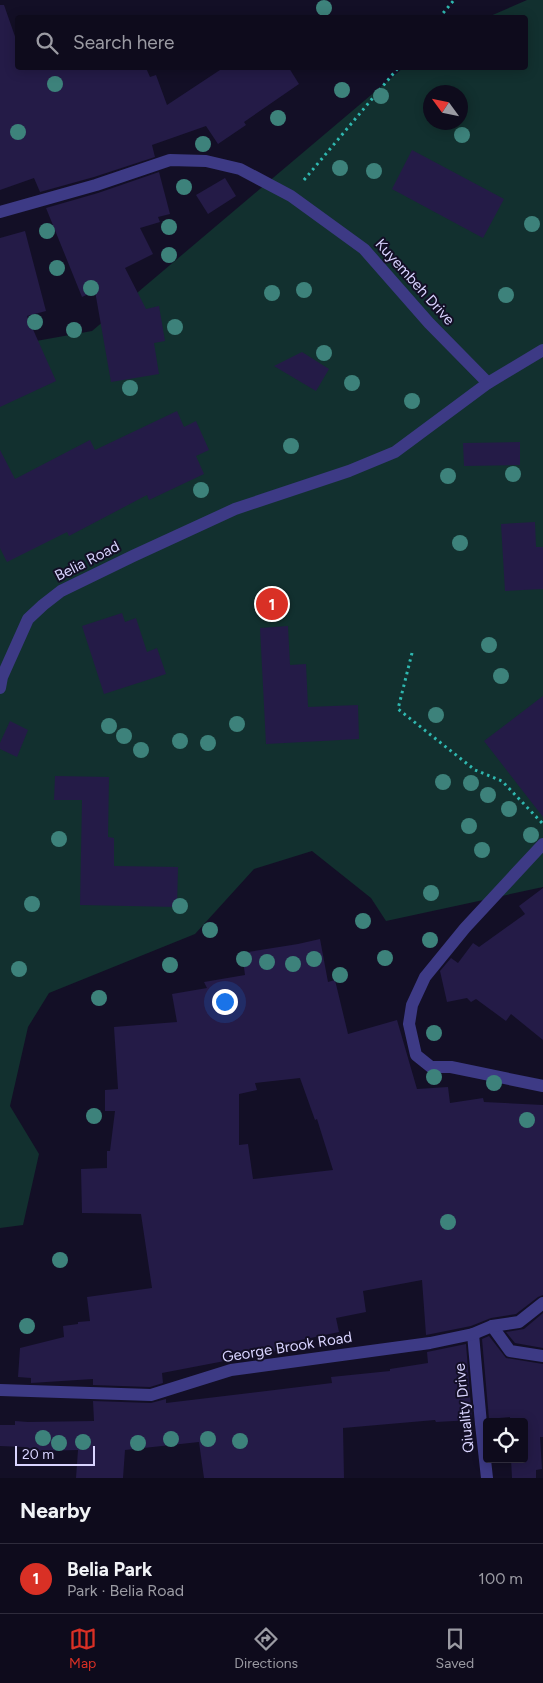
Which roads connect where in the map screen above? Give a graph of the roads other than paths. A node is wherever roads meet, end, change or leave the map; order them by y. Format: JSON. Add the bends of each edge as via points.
{"nodes":[{"id":1,"x":0,"y":212,"type":"edge"},
{"id":2,"x":543,"y":350,"type":"edge"},
{"id":3,"x":488,"y":383,"type":"junction"},
{"id":4,"x":0,"y":688,"type":"edge"},
{"id":5,"x":543,"y":844,"type":"edge"},
{"id":6,"x":543,"y":1086,"type":"edge"},
{"id":7,"x":543,"y":1304,"type":"edge"},
{"id":8,"x":492,"y":1326,"type":"junction"},
{"id":9,"x":473,"y":1334,"type":"junction"},
{"id":10,"x":543,"y":1356,"type":"edge"},
{"id":11,"x":0,"y":1390,"type":"edge"},
{"id":12,"x":488,"y":1478,"type":"edge"}],
"edges":[{"from":1,"to":3,"type":"street","name":"Kuyembeh Drive","via":[[170,160],[206,161],[240,170],[291,196],[364,249],[429,323]]},
{"from":2,"to":3,"type":"street","name":"Belia Road"},
{"from":3,"to":4,"type":"street","name":"Belia Road","via":[[395,452],[235,510],[61,591],[28,619]]},
{"from":5,"to":6,"type":"street","via":[[465,928],[426,977],[412,1005],[409,1024],[416,1055],[431,1067],[451,1067]]},
{"from":7,"to":8,"type":"street","name":"George Brook Road","via":[[518,1322]]},
{"from":8,"to":9,"type":"street","name":"George Brook Road"},
{"from":8,"to":10,"type":"street","via":[[510,1351]]},
{"from":9,"to":11,"type":"street","name":"George Brook Road","via":[[430,1343],[231,1370],[151,1395]]},
{"from":9,"to":12,"type":"street","name":"Qiuality Drive"}]}
